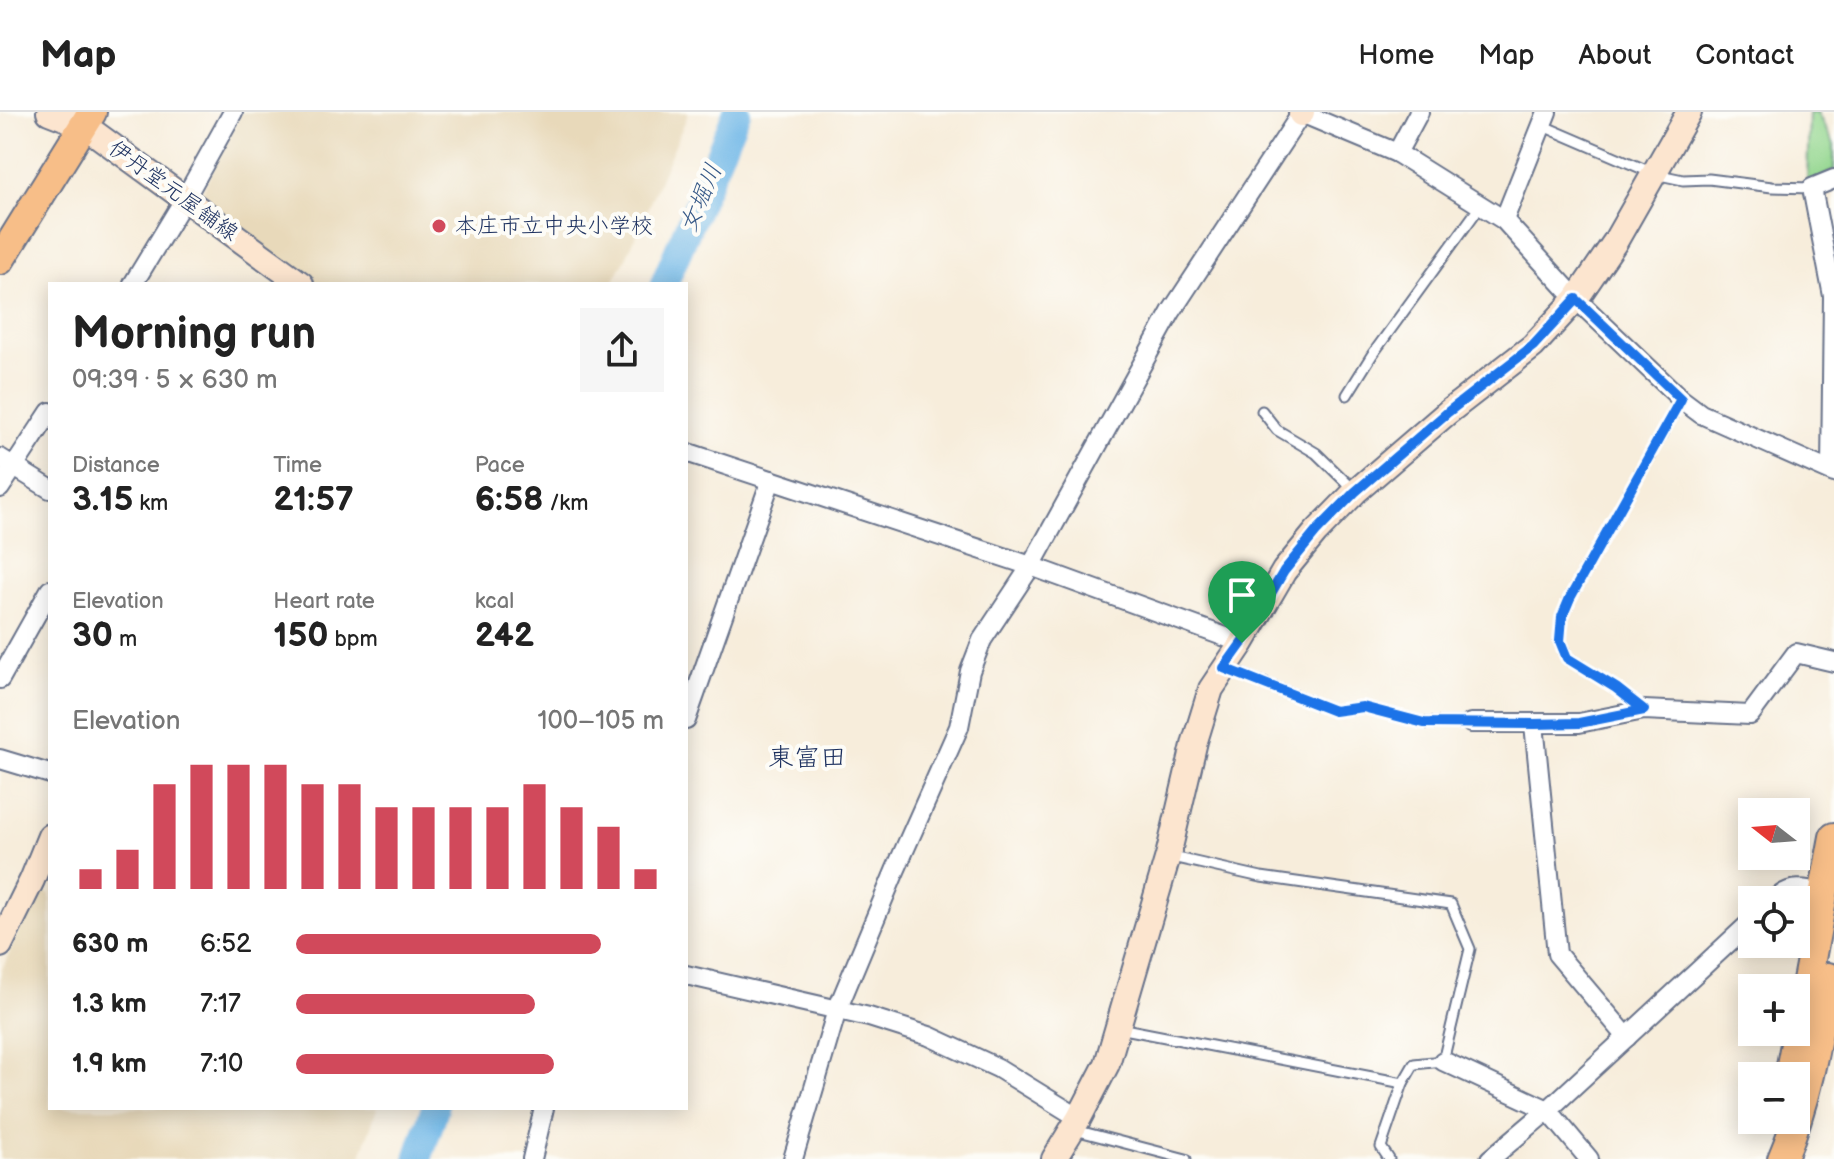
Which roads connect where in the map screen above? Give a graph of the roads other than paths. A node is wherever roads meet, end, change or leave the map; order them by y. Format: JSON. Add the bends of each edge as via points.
{"nodes":[{"id":1,"x":49,"y":112,"type":"edge"},
{"id":2,"x":233,"y":112,"type":"edge"},
{"id":3,"x":1419,"y":112,"type":"edge"},
{"id":4,"x":1689,"y":112,"type":"edge"},
{"id":5,"x":1301,"y":113,"type":"edge"},
{"id":6,"x":1544,"y":118,"type":"edge"},
{"id":7,"x":88,"y":119,"type":"edge"},
{"id":8,"x":1397,"y":153,"type":"junction"},
{"id":9,"x":1655,"y":174,"type":"junction"},
{"id":10,"x":1834,"y":179,"type":"edge"},
{"id":11,"x":1812,"y":188,"type":"junction"},
{"id":12,"x":184,"y":200,"type":"junction"},
{"id":13,"x":1481,"y":205,"type":"junction"},
{"id":14,"x":1504,"y":220,"type":"junction"},
{"id":15,"x":0,"y":260,"type":"edge"},
{"id":16,"x":134,"y":282,"type":"edge"},
{"id":17,"x":298,"y":282,"type":"edge"},
{"id":18,"x":1576,"y":299,"type":"junction"},
{"id":19,"x":1347,"y":395,"type":"dead end"},
{"id":20,"x":1681,"y":399,"type":"junction"},
{"id":21,"x":1262,"y":411,"type":"dead end"},
{"id":22,"x":48,"y":414,"type":"edge"},
{"id":23,"x":688,"y":453,"type":"edge"},
{"id":24,"x":7,"y":462,"type":"edge"},
{"id":25,"x":1832,"y":472,"type":"edge"},
{"id":26,"x":771,"y":480,"type":"junction"},
{"id":27,"x":0,"y":488,"type":"edge"},
{"id":28,"x":48,"y":488,"type":"edge"},
{"id":29,"x":1355,"y":492,"type":"junction"},
{"id":30,"x":1031,"y":566,"type":"junction"},
{"id":31,"x":48,"y":594,"type":"edge"},
{"id":32,"x":1242,"y":643,"type":"junction"},
{"id":33,"x":1834,"y":661,"type":"edge"},
{"id":34,"x":1224,"y":668,"type":"junction"},
{"id":35,"x":0,"y":679,"type":"edge"},
{"id":36,"x":1644,"y":710,"type":"junction"},
{"id":37,"x":688,"y":714,"type":"edge"},
{"id":38,"x":1471,"y":723,"type":"joint"},
{"id":39,"x":1534,"y":724,"type":"junction"},
{"id":40,"x":0,"y":759,"type":"edge"},
{"id":41,"x":48,"y":773,"type":"edge"},
{"id":42,"x":1834,"y":837,"type":"edge"},
{"id":43,"x":48,"y":846,"type":"edge"},
{"id":44,"x":1168,"y":856,"type":"junction"},
{"id":45,"x":41,"y":883,"type":"edge"},
{"id":46,"x":1810,"y":890,"type":"edge"},
{"id":47,"x":1824,"y":892,"type":"junction"},
{"id":48,"x":1738,"y":934,"type":"edge"},
{"id":49,"x":1834,"y":941,"type":"edge"},
{"id":50,"x":0,"y":945,"type":"edge"},
{"id":51,"x":688,"y":975,"type":"edge"},
{"id":52,"x":837,"y":1010,"type":"junction"},
{"id":53,"x":1119,"y":1028,"type":"junction"},
{"id":54,"x":1627,"y":1037,"type":"junction"},
{"id":55,"x":1443,"y":1061,"type":"junction"},
{"id":56,"x":1792,"y":1062,"type":"edge"},
{"id":57,"x":1403,"y":1083,"type":"junction"},
{"id":58,"x":544,"y":1110,"type":"edge"},
{"id":59,"x":1548,"y":1110,"type":"junction"},
{"id":60,"x":1075,"y":1124,"type":"junction"},
{"id":61,"x":1771,"y":1134,"type":"edge"},
{"id":62,"x":532,"y":1159,"type":"edge"},
{"id":63,"x":793,"y":1159,"type":"edge"},
{"id":64,"x":1054,"y":1159,"type":"edge"},
{"id":65,"x":1186,"y":1159,"type":"edge"},
{"id":66,"x":1389,"y":1159,"type":"edge"},
{"id":67,"x":1490,"y":1159,"type":"edge"},
{"id":68,"x":1589,"y":1159,"type":"edge"},
{"id":69,"x":1761,"y":1159,"type":"edge"},
{"id":70,"x":1782,"y":1159,"type":"edge"}],
"edges":[{"from":1,"to":7,"type":"street","name":"伊丹堂元屋舗線"},
{"from":2,"to":12,"type":"street"},
{"from":3,"to":8,"type":"street"},
{"from":4,"to":9,"type":"street"},
{"from":5,"to":8,"type":"street"},
{"from":5,"to":30,"type":"street","via":[[1171,312]]},
{"from":6,"to":9,"type":"lane"},
{"from":6,"to":14,"type":"street"},
{"from":7,"to":12,"type":"street","name":"伊丹堂元屋舗線"},
{"from":7,"to":15,"type":"main road"},
{"from":8,"to":13,"type":"street"},
{"from":9,"to":11,"type":"lane"},
{"from":9,"to":18,"type":"street"},
{"from":10,"to":11,"type":"street"},
{"from":11,"to":25,"type":"street","via":[[1833,296]]},
{"from":12,"to":16,"type":"street"},
{"from":12,"to":17,"type":"street","name":"伊丹堂元屋舗線"},
{"from":13,"to":14,"type":"street"},
{"from":13,"to":19,"type":"lane"},
{"from":14,"to":18,"type":"street"},
{"from":18,"to":20,"type":"street"},
{"from":18,"to":29,"type":"street","via":[[1533,346]]},
{"from":20,"to":25,"type":"street","via":[[1701,414]]},
{"from":20,"to":36,"type":"lane","via":[[1562,617],[1560,641],[1567,658]]},
{"from":21,"to":29,"type":"lane","via":[[1277,430],[1316,453]]},
{"from":22,"to":24,"type":"street"},
{"from":23,"to":26,"type":"street"},
{"from":24,"to":27,"type":"street"},
{"from":24,"to":28,"type":"street"},
{"from":26,"to":30,"type":"street"},
{"from":26,"to":37,"type":"street"},
{"from":29,"to":32,"type":"street","via":[[1284,571]]},
{"from":30,"to":32,"type":"street"},
{"from":30,"to":52,"type":"street","via":[[982,640],[959,727]]},
{"from":31,"to":35,"type":"street"},
{"from":32,"to":34,"type":"street"},
{"from":33,"to":36,"type":"street","via":[[1796,653],[1750,715]]},
{"from":34,"to":38,"type":"lane","via":[[1334,711],[1363,707],[1424,723]]},
{"from":34,"to":44,"type":"street","via":[[1204,709]]},
{"from":36,"to":39,"type":"street","via":[[1579,723]]},
{"from":38,"to":39,"type":"street"},
{"from":39,"to":54,"type":"street","via":[[1557,954]]},
{"from":40,"to":41,"type":"street"},
{"from":42,"to":47,"type":"main road"},
{"from":43,"to":45,"type":"street"},
{"from":44,"to":53,"type":"street"},
{"from":44,"to":55,"type":"lane","via":[[1261,877],[1451,904],[1470,949]]},
{"from":45,"to":50,"type":"street"},
{"from":46,"to":47,"type":"street"},
{"from":47,"to":56,"type":"main road"},
{"from":48,"to":54,"type":"street"},
{"from":49,"to":70,"type":"main road","via":[[1814,1053]]},
{"from":51,"to":52,"type":"street"},
{"from":52,"to":60,"type":"street","via":[[929,1036],[998,1068]]},
{"from":52,"to":63,"type":"street"},
{"from":53,"to":57,"type":"lane"},
{"from":53,"to":60,"type":"street","via":[[1107,1064]]},
{"from":54,"to":59,"type":"street"},
{"from":55,"to":57,"type":"lane","via":[[1414,1064]]},
{"from":55,"to":59,"type":"street"},
{"from":57,"to":66,"type":"lane","via":[[1381,1147]]},
{"from":58,"to":62,"type":"street"},
{"from":59,"to":67,"type":"street"},
{"from":59,"to":68,"type":"street"},
{"from":60,"to":64,"type":"street"},
{"from":60,"to":65,"type":"lane"},
{"from":61,"to":69,"type":"main road"}]}
